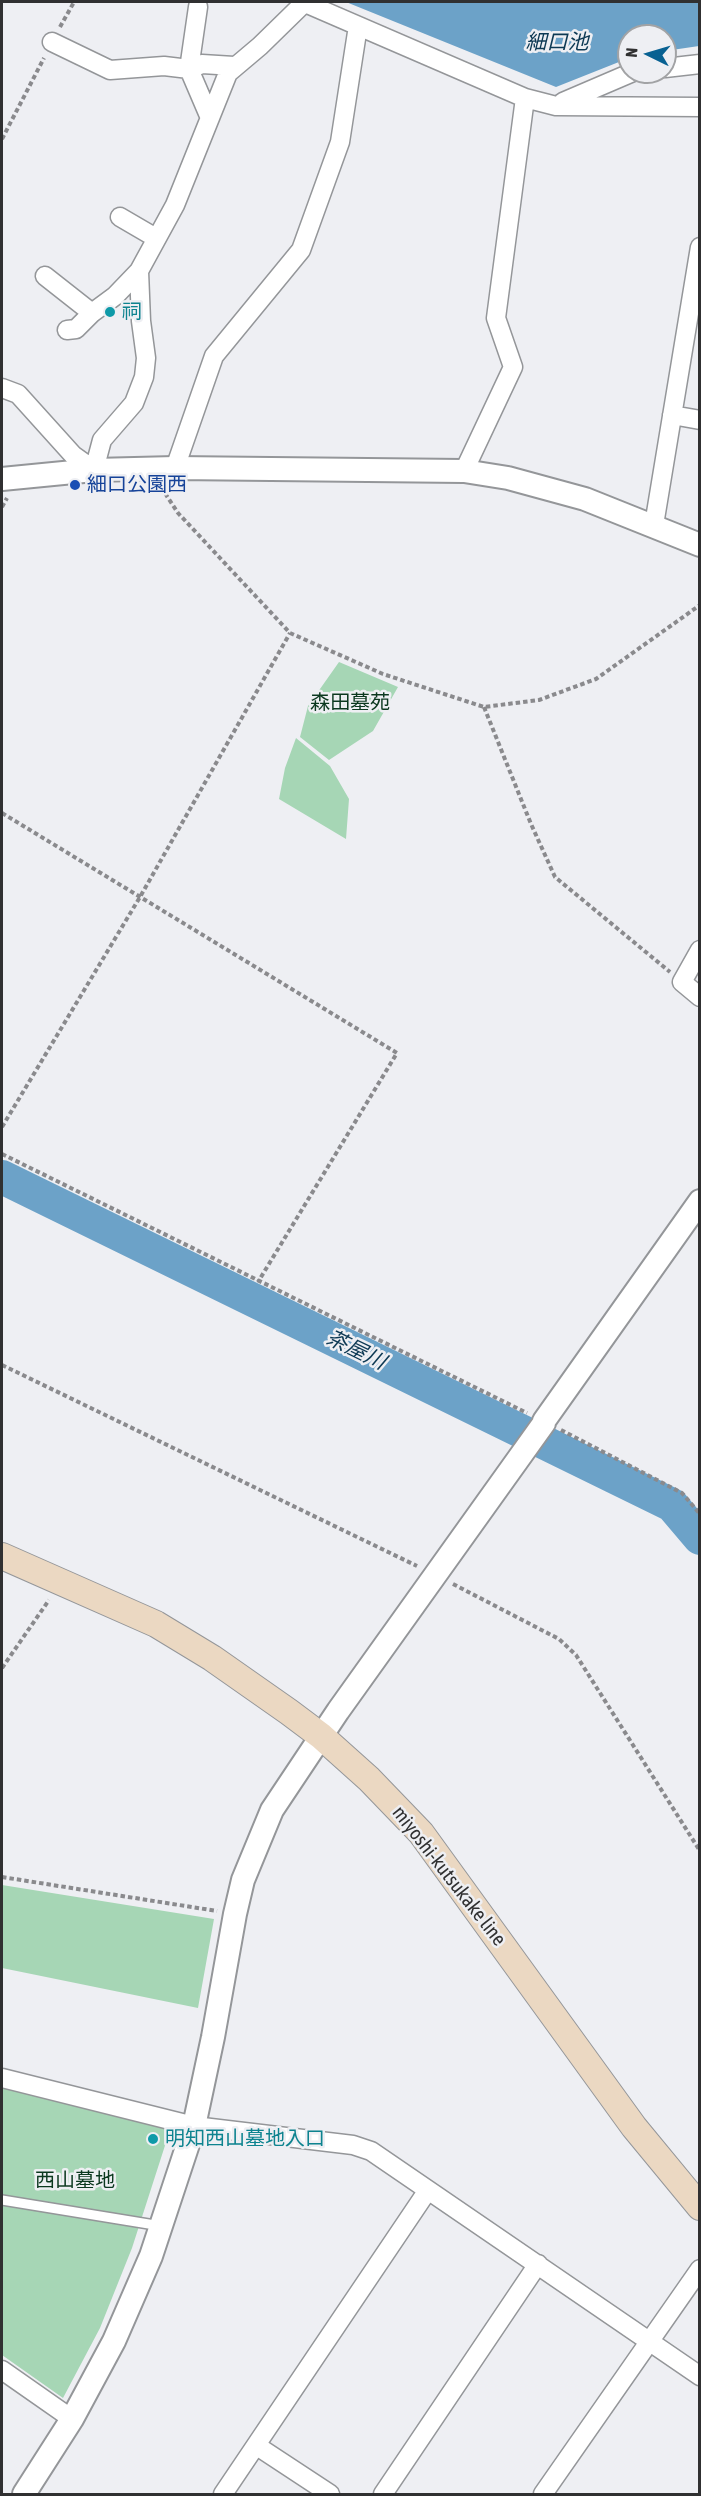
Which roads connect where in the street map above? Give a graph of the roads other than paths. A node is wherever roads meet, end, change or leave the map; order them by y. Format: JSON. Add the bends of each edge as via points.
{"nodes":[{"id":1,"x":304,"y":2,"type":"edge"},
{"id":2,"x":198,"y":7,"type":"dead end"},
{"id":3,"x":357,"y":26,"type":"junction"},
{"id":4,"x":52,"y":42,"type":"road end"},
{"id":5,"x":699,"y":64,"type":"edge"},
{"id":6,"x":234,"y":66,"type":"junction"},
{"id":7,"x":677,"y":67,"type":"edge"},
{"id":8,"x":189,"y":69,"type":"junction"},
{"id":9,"x":617,"y":79,"type":"edge"},
{"id":10,"x":525,"y":98,"type":"junction"},
{"id":11,"x":556,"y":105,"type":"junction"},
{"id":12,"x":699,"y":107,"type":"edge"},
{"id":13,"x":210,"y":118,"type":"junction"},
{"id":14,"x":120,"y":217,"type":"dead end"},
{"id":15,"x":156,"y":238,"type":"junction"},
{"id":16,"x":699,"y":247,"type":"edge"},
{"id":17,"x":139,"y":271,"type":"junction"},
{"id":18,"x":45,"y":276,"type":"dead end"},
{"id":19,"x":92,"y":313,"type":"junction"},
{"id":20,"x":67,"y":330,"type":"dead end"},
{"id":21,"x":2,"y":388,"type":"edge"},
{"id":22,"x":672,"y":416,"type":"junction"},
{"id":23,"x":699,"y":420,"type":"edge"},
{"id":24,"x":175,"y":468,"type":"junction"},
{"id":25,"x":94,"y":470,"type":"junction"},
{"id":26,"x":464,"y":471,"type":"junction"},
{"id":27,"x":2,"y":479,"type":"edge"},
{"id":28,"x":654,"y":525,"type":"junction"},
{"id":29,"x":699,"y":544,"type":"edge"},
{"id":30,"x":699,"y":950,"type":"edge"},
{"id":31,"x":699,"y":996,"type":"edge"},
{"id":32,"x":699,"y":1201,"type":"edge"},
{"id":33,"x":2,"y":1556,"type":"edge"},
{"id":34,"x":321,"y":1736,"type":"junction"},
{"id":35,"x":2,"y":2078,"type":"edge"},
{"id":36,"x":194,"y":2126,"type":"junction"},
{"id":37,"x":428,"y":2190,"type":"junction"},
{"id":38,"x":2,"y":2200,"type":"edge"},
{"id":39,"x":699,"y":2207,"type":"edge"},
{"id":40,"x":161,"y":2226,"type":"junction"},
{"id":41,"x":538,"y":2264,"type":"junction"},
{"id":42,"x":699,"y":2269,"type":"edge"},
{"id":43,"x":649,"y":2340,"type":"junction"},
{"id":44,"x":2,"y":2370,"type":"edge"},
{"id":45,"x":699,"y":2376,"type":"edge"},
{"id":46,"x":72,"y":2419,"type":"junction"},
{"id":47,"x":257,"y":2446,"type":"junction"},
{"id":48,"x":24,"y":2494,"type":"edge"},
{"id":49,"x":223,"y":2494,"type":"edge"},
{"id":50,"x":330,"y":2494,"type":"edge"},
{"id":51,"x":383,"y":2494,"type":"edge"},
{"id":52,"x":543,"y":2494,"type":"edge"}],
"edges":[{"from":1,"to":3,"type":"street"},
{"from":1,"to":6,"type":"street"},
{"from":2,"to":8,"type":"street"},
{"from":3,"to":10,"type":"street"},
{"from":3,"to":24,"type":"street","via":[[340,142],[301,250],[214,356]]},
{"from":4,"to":8,"type":"street","via":[[110,70],[164,66]]},
{"from":5,"to":7,"type":"street"},
{"from":6,"to":8,"type":"street","via":[[202,64]]},
{"from":6,"to":13,"type":"street"},
{"from":8,"to":13,"type":"street"},
{"from":9,"to":11,"type":"street"},
{"from":10,"to":11,"type":"street"},
{"from":10,"to":26,"type":"street","via":[[496,318],[513,367]]},
{"from":11,"to":12,"type":"street"},
{"from":13,"to":15,"type":"street","via":[[175,205]]},
{"from":14,"to":15,"type":"street"},
{"from":15,"to":17,"type":"street"},
{"from":16,"to":22,"type":"street"},
{"from":17,"to":19,"type":"street"},
{"from":17,"to":25,"type":"street","via":[[144,377],[135,403],[102,440]]},
{"from":18,"to":19,"type":"street"},
{"from":19,"to":20,"type":"street","via":[[76,329]]},
{"from":21,"to":25,"type":"street","via":[[18,394],[73,455]]},
{"from":22,"to":23,"type":"street"},
{"from":22,"to":28,"type":"street"},
{"from":24,"to":25,"type":"street"},
{"from":24,"to":26,"type":"street"},
{"from":25,"to":27,"type":"street"},
{"from":26,"to":28,"type":"street","via":[[508,478],[585,499]]},
{"from":28,"to":29,"type":"street"},
{"from":30,"to":31,"type":"street","via":[[682,982]]},
{"from":32,"to":34,"type":"street"},
{"from":33,"to":34,"type":"main road","name":"miyoshi-kutsukake line","via":[[156,1624],[212,1658]]},
{"from":34,"to":36,"type":"street","via":[[272,1810],[243,1880]]},
{"from":34,"to":39,"type":"main road","name":"miyoshi-kutsukake line","via":[[421,1833],[634,2127]]},
{"from":35,"to":36,"type":"street"},
{"from":36,"to":37,"type":"street","via":[[352,2145],[371,2151]]},
{"from":36,"to":40,"type":"street"},
{"from":37,"to":41,"type":"street"},
{"from":37,"to":47,"type":"street"},
{"from":38,"to":40,"type":"lane"},
{"from":40,"to":46,"type":"street","via":[[114,2341]]},
{"from":41,"to":43,"type":"street"},
{"from":41,"to":51,"type":"street"},
{"from":42,"to":43,"type":"street"},
{"from":43,"to":45,"type":"street"},
{"from":43,"to":52,"type":"street"},
{"from":44,"to":46,"type":"street"},
{"from":46,"to":48,"type":"street"},
{"from":47,"to":49,"type":"street"},
{"from":47,"to":50,"type":"street"}]}
